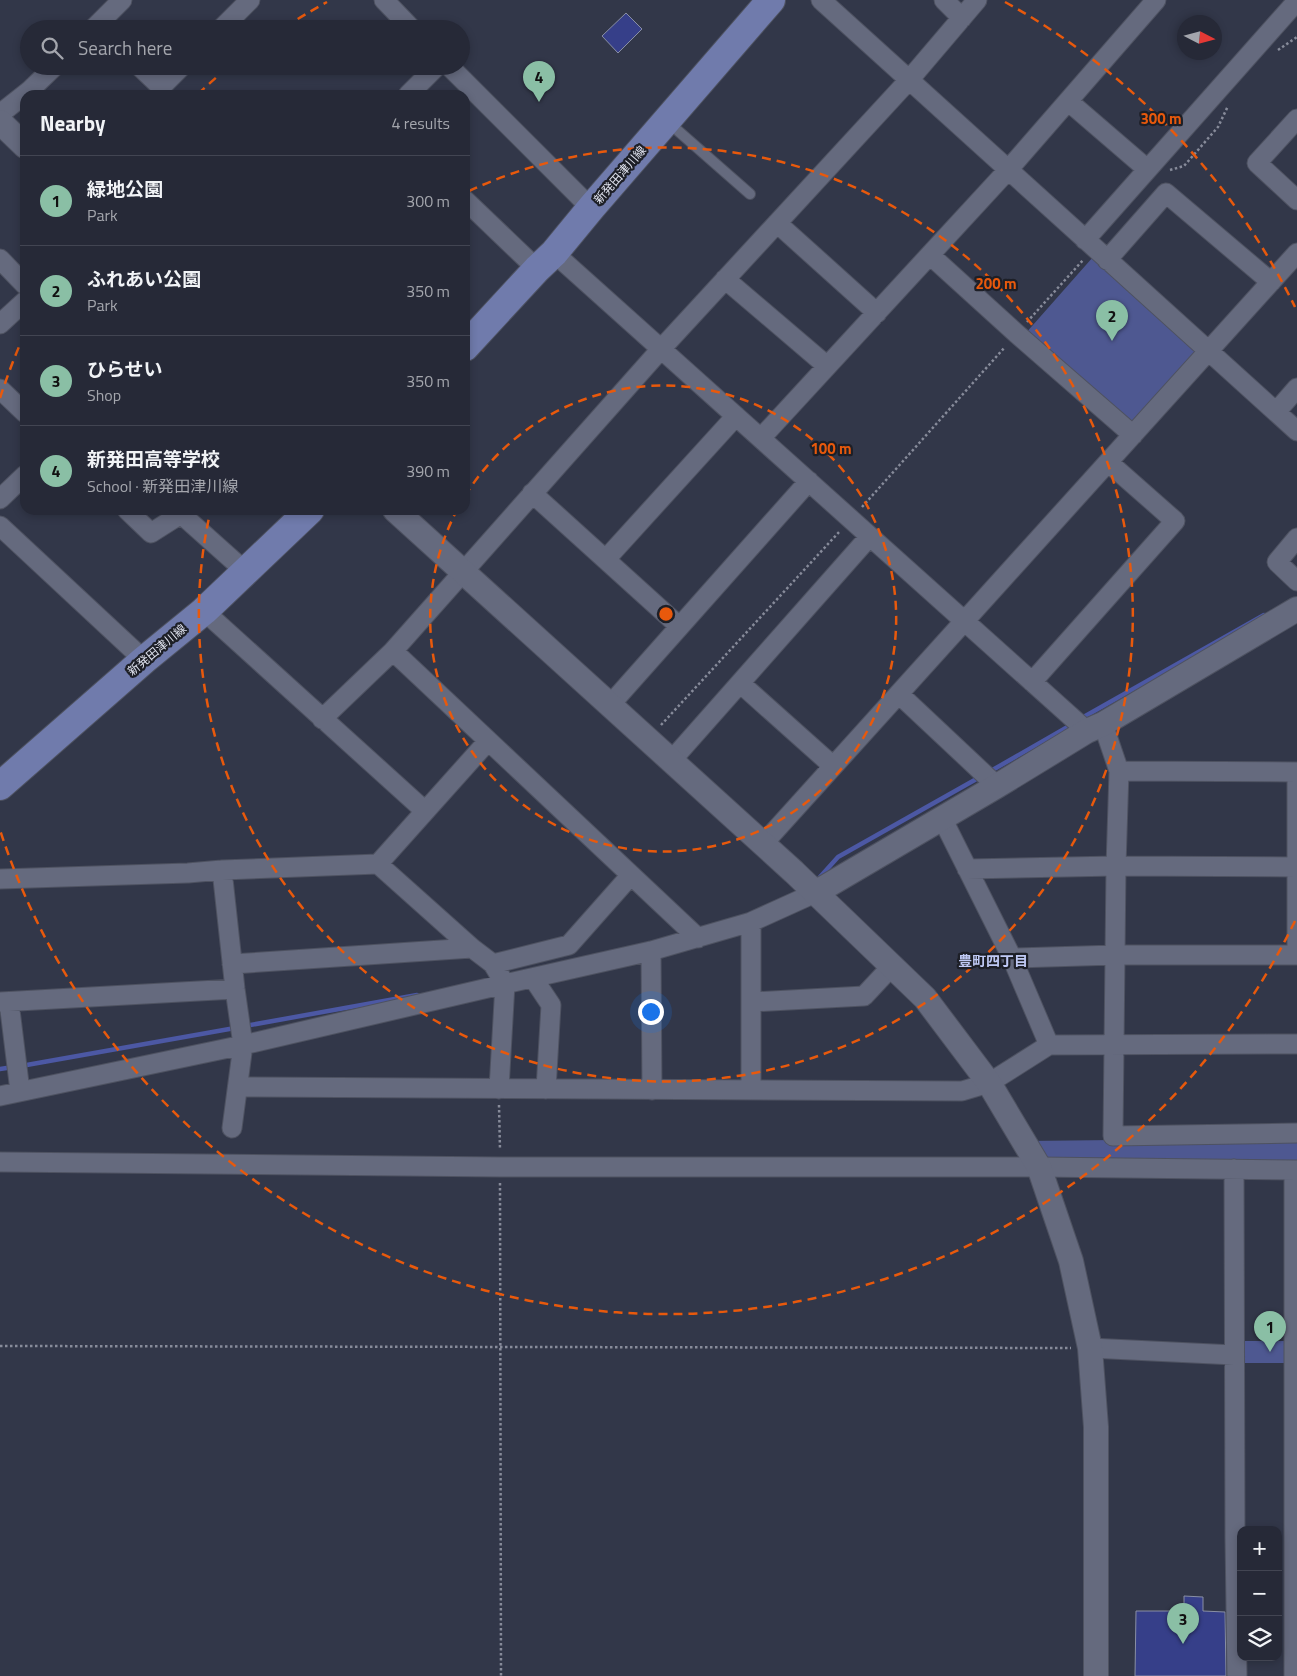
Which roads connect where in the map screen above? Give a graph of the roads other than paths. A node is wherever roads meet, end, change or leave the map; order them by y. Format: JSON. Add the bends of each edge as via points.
{"nodes":[{"id":1,"x":122,"y":0,"type":"edge"},
{"id":2,"x":250,"y":0,"type":"edge"},
{"id":3,"x":384,"y":0,"type":"edge"},
{"id":4,"x":772,"y":0,"type":"edge"},
{"id":5,"x":821,"y":0,"type":"edge"},
{"id":6,"x":944,"y":0,"type":"edge"},
{"id":7,"x":977,"y":0,"type":"edge"},
{"id":8,"x":1297,"y":1,"type":"edge"},
{"id":9,"x":1151,"y":2,"type":"edge"},
{"id":10,"x":962,"y":18,"type":"junction"},
{"id":11,"x":103,"y":20,"type":"edge"},
{"id":12,"x":230,"y":20,"type":"edge"},
{"id":13,"x":403,"y":20,"type":"edge"},
{"id":14,"x":47,"y":75,"type":"edge"},
{"id":15,"x":148,"y":75,"type":"edge"},
{"id":16,"x":173,"y":75,"type":"edge"},
{"id":17,"x":428,"y":75,"type":"edge"},
{"id":18,"x":458,"y":75,"type":"edge"},
{"id":19,"x":909,"y":80,"type":"junction"},
{"id":20,"x":35,"y":90,"type":"edge"},
{"id":21,"x":413,"y":90,"type":"edge"},
{"id":22,"x":20,"y":101,"type":"edge"},
{"id":23,"x":1068,"y":101,"type":"junction"},
{"id":24,"x":0,"y":114,"type":"edge"},
{"id":25,"x":1297,"y":119,"type":"edge"},
{"id":26,"x":666,"y":121,"type":"junction"},
{"id":27,"x":0,"y":122,"type":"edge"},
{"id":28,"x":20,"y":141,"type":"edge"},
{"id":29,"x":1008,"y":170,"type":"junction"},
{"id":30,"x":1155,"y":170,"type":"junction"},
{"id":31,"x":750,"y":194,"type":"dead end"},
{"id":32,"x":1297,"y":200,"type":"edge"},
{"id":33,"x":470,"y":204,"type":"edge"},
{"id":34,"x":591,"y":208,"type":"junction"},
{"id":35,"x":777,"y":223,"type":"junction"},
{"id":36,"x":1096,"y":249,"type":"junction"},
{"id":37,"x":1297,"y":253,"type":"edge"},
{"id":38,"x":930,"y":255,"type":"junction"},
{"id":39,"x":0,"y":259,"type":"edge"},
{"id":40,"x":546,"y":261,"type":"junction"},
{"id":41,"x":726,"y":279,"type":"junction"},
{"id":42,"x":20,"y":280,"type":"edge"},
{"id":43,"x":1271,"y":282,"type":"junction"},
{"id":44,"x":20,"y":306,"type":"edge"},
{"id":45,"x":877,"y":312,"type":"junction"},
{"id":46,"x":0,"y":324,"type":"edge"},
{"id":47,"x":470,"y":341,"type":"edge"},
{"id":48,"x":662,"y":348,"type":"junction"},
{"id":49,"x":1208,"y":351,"type":"junction"},
{"id":50,"x":827,"y":366,"type":"junction"},
{"id":51,"x":1297,"y":388,"type":"edge"},
{"id":52,"x":0,"y":389,"type":"edge"},
{"id":53,"x":20,"y":408,"type":"edge"},
{"id":54,"x":1276,"y":412,"type":"junction"},
{"id":55,"x":736,"y":416,"type":"junction"},
{"id":56,"x":1297,"y":431,"type":"edge"},
{"id":57,"x":1133,"y":435,"type":"junction"},
{"id":58,"x":761,"y":438,"type":"junction"},
{"id":59,"x":1108,"y":462,"type":"junction"},
{"id":60,"x":20,"y":480,"type":"edge"},
{"id":61,"x":809,"y":481,"type":"junction"},
{"id":62,"x":532,"y":493,"type":"junction"},
{"id":63,"x":0,"y":499,"type":"edge"},
{"id":64,"x":132,"y":515,"type":"edge"},
{"id":65,"x":179,"y":515,"type":"edge"},
{"id":66,"x":181,"y":515,"type":"edge"},
{"id":67,"x":305,"y":515,"type":"edge"},
{"id":68,"x":400,"y":515,"type":"edge"},
{"id":69,"x":0,"y":526,"type":"edge"},
{"id":70,"x":870,"y":536,"type":"junction"},
{"id":71,"x":1297,"y":538,"type":"edge"},
{"id":72,"x":606,"y":559,"type":"junction"},
{"id":73,"x":462,"y":571,"type":"junction"},
{"id":74,"x":246,"y":572,"type":"junction"},
{"id":75,"x":1297,"y":582,"type":"edge"},
{"id":76,"x":1297,"y":610,"type":"edge"},
{"id":77,"x":204,"y":611,"type":"junction"},
{"id":78,"x":965,"y":621,"type":"junction"},
{"id":79,"x":679,"y":626,"type":"junction"},
{"id":80,"x":393,"y":651,"type":"junction"},
{"id":81,"x":144,"y":660,"type":"junction"},
{"id":82,"x":1032,"y":682,"type":"junction"},
{"id":83,"x":740,"y":683,"type":"junction"},
{"id":84,"x":898,"y":694,"type":"junction"},
{"id":85,"x":610,"y":705,"type":"junction"},
{"id":86,"x":322,"y":719,"type":"junction"},
{"id":87,"x":1095,"y":727,"type":"junction"},
{"id":88,"x":488,"y":741,"type":"junction"},
{"id":89,"x":672,"y":761,"type":"junction"},
{"id":90,"x":834,"y":766,"type":"junction"},
{"id":91,"x":1119,"y":771,"type":"junction"},
{"id":92,"x":1297,"y":772,"type":"edge"},
{"id":93,"x":0,"y":786,"type":"edge"},
{"id":94,"x":997,"y":786,"type":"junction"},
{"id":95,"x":425,"y":811,"type":"junction"},
{"id":96,"x":942,"y":818,"type":"junction"},
{"id":97,"x":763,"y":844,"type":"junction"},
{"id":98,"x":378,"y":864,"type":"junction"},
{"id":99,"x":1116,"y":866,"type":"junction"},
{"id":100,"x":1296,"y":867,"type":"edge"},
{"id":101,"x":967,"y":869,"type":"junction"},
{"id":102,"x":222,"y":870,"type":"junction"},
{"id":103,"x":631,"y":875,"type":"junction"},
{"id":104,"x":0,"y":879,"type":"edge"},
{"id":105,"x":815,"y":893,"type":"junction"},
{"id":106,"x":751,"y":922,"type":"junction"},
{"id":107,"x":698,"y":938,"type":"junction"},
{"id":108,"x":472,"y":948,"type":"junction"},
{"id":109,"x":651,"y":952,"type":"junction"},
{"id":110,"x":1115,"y":955,"type":"junction"},
{"id":111,"x":1297,"y":955,"type":"edge"},
{"id":112,"x":1012,"y":958,"type":"junction"},
{"id":113,"x":232,"y":964,"type":"junction"},
{"id":114,"x":493,"y":964,"type":"junction"},
{"id":115,"x":892,"y":966,"type":"junction"},
{"id":116,"x":533,"y":978,"type":"junction"},
{"id":117,"x":505,"y":984,"type":"junction"},
{"id":118,"x":234,"y":989,"type":"junction"},
{"id":119,"x":5,"y":1002,"type":"edge"},
{"id":120,"x":751,"y":1002,"type":"junction"},
{"id":121,"x":1297,"y":1044,"type":"edge"},
{"id":122,"x":1049,"y":1045,"type":"junction"},
{"id":123,"x":243,"y":1046,"type":"junction"},
{"id":124,"x":1114,"y":1046,"type":"junction"},
{"id":125,"x":989,"y":1083,"type":"junction"},
{"id":126,"x":238,"y":1087,"type":"junction"},
{"id":127,"x":499,"y":1089,"type":"junction"},
{"id":128,"x":546,"y":1089,"type":"junction"},
{"id":129,"x":652,"y":1090,"type":"junction"},
{"id":130,"x":751,"y":1090,"type":"junction"},
{"id":131,"x":6,"y":1098,"type":"edge"},
{"id":132,"x":232,"y":1128,"type":"dead end"},
{"id":133,"x":1297,"y":1133,"type":"edge"},
{"id":134,"x":0,"y":1162,"type":"edge"},
{"id":135,"x":1039,"y":1167,"type":"junction"},
{"id":136,"x":1234,"y":1170,"type":"junction"},
{"id":137,"x":1296,"y":1170,"type":"edge"},
{"id":138,"x":1090,"y":1348,"type":"junction"},
{"id":139,"x":1234,"y":1355,"type":"junction"},
{"id":140,"x":1238,"y":1526,"type":"edge"},
{"id":141,"x":1290,"y":1537,"type":"edge"},
{"id":142,"x":1238,"y":1571,"type":"edge"},
{"id":143,"x":1096,"y":1676,"type":"edge"},
{"id":144,"x":1237,"y":1676,"type":"edge"},
{"id":145,"x":1294,"y":1676,"type":"edge"}],
"edges":[{"from":1,"to":11,"type":"street"},
{"from":2,"to":12,"type":"street"},
{"from":3,"to":13,"type":"street"},
{"from":4,"to":26,"type":"main road","name":"新発田津川線"},
{"from":5,"to":19,"type":"street"},
{"from":6,"to":10,"type":"street"},
{"from":7,"to":10,"type":"street"},
{"from":8,"to":30,"type":"street"},
{"from":9,"to":23,"type":"street"},
{"from":10,"to":19,"type":"street"},
{"from":14,"to":20,"type":"street"},
{"from":15,"to":16,"type":"street","via":[[161,87]]},
{"from":17,"to":21,"type":"street"},
{"from":18,"to":34,"type":"street"},
{"from":19,"to":29,"type":"street"},
{"from":19,"to":35,"type":"street"},
{"from":22,"to":24,"type":"street"},
{"from":23,"to":29,"type":"street"},
{"from":23,"to":30,"type":"street"},
{"from":25,"to":32,"type":"street","via":[[1257,163]]},
{"from":26,"to":31,"type":"lane"},
{"from":26,"to":34,"type":"main road","name":"新発田津川線"},
{"from":27,"to":28,"type":"street"},
{"from":29,"to":36,"type":"street"},
{"from":29,"to":38,"type":"street"},
{"from":30,"to":36,"type":"street"},
{"from":33,"to":40,"type":"street"},
{"from":34,"to":40,"type":"main road","name":"新発田津川線"},
{"from":35,"to":41,"type":"street"},
{"from":35,"to":45,"type":"street"},
{"from":36,"to":43,"type":"street","via":[[1166,193]]},
{"from":36,"to":49,"type":"street"},
{"from":37,"to":43,"type":"street"},
{"from":38,"to":45,"type":"street"},
{"from":38,"to":57,"type":"street"},
{"from":39,"to":42,"type":"street"},
{"from":40,"to":47,"type":"main road","name":"新発田津川線"},
{"from":40,"to":48,"type":"street"},
{"from":41,"to":48,"type":"street"},
{"from":41,"to":50,"type":"street"},
{"from":43,"to":49,"type":"street"},
{"from":44,"to":46,"type":"street"},
{"from":45,"to":50,"type":"street"},
{"from":48,"to":55,"type":"street"},
{"from":48,"to":62,"type":"street"},
{"from":49,"to":54,"type":"street"},
{"from":49,"to":57,"type":"street"},
{"from":50,"to":58,"type":"street"},
{"from":51,"to":54,"type":"street"},
{"from":52,"to":53,"type":"street"},
{"from":54,"to":56,"type":"street"},
{"from":55,"to":58,"type":"street"},
{"from":55,"to":72,"type":"street"},
{"from":57,"to":59,"type":"street"},
{"from":58,"to":61,"type":"street"},
{"from":59,"to":78,"type":"street"},
{"from":59,"to":82,"type":"street","via":[[1174,521]]},
{"from":60,"to":63,"type":"street"},
{"from":61,"to":70,"type":"street"},
{"from":61,"to":79,"type":"street"},
{"from":62,"to":72,"type":"street"},
{"from":62,"to":73,"type":"street"},
{"from":64,"to":65,"type":"street","via":[[152,533]]},
{"from":66,"to":74,"type":"street"},
{"from":67,"to":74,"type":"main road","name":"新発田津川線"},
{"from":68,"to":73,"type":"street"},
{"from":69,"to":81,"type":"street"},
{"from":70,"to":78,"type":"street"},
{"from":70,"to":83,"type":"street"},
{"from":71,"to":75,"type":"street","via":[[1277,562]]},
{"from":72,"to":79,"type":"street"},
{"from":73,"to":80,"type":"street"},
{"from":73,"to":85,"type":"street"},
{"from":74,"to":77,"type":"main road","name":"新発田津川線"},
{"from":76,"to":87,"type":"street"},
{"from":77,"to":81,"type":"main road","name":"新発田津川線"},
{"from":77,"to":86,"type":"street"},
{"from":78,"to":82,"type":"street"},
{"from":78,"to":84,"type":"street"},
{"from":79,"to":85,"type":"street"},
{"from":80,"to":86,"type":"street"},
{"from":80,"to":88,"type":"street"},
{"from":81,"to":93,"type":"main road","name":"新発田津川線"},
{"from":82,"to":87,"type":"street"},
{"from":83,"to":89,"type":"street"},
{"from":83,"to":90,"type":"street"},
{"from":84,"to":90,"type":"street"},
{"from":84,"to":94,"type":"street"},
{"from":85,"to":89,"type":"street"},
{"from":86,"to":95,"type":"street"},
{"from":87,"to":91,"type":"street"},
{"from":87,"to":94,"type":"street"},
{"from":88,"to":95,"type":"street"},
{"from":88,"to":103,"type":"street"},
{"from":89,"to":97,"type":"street"},
{"from":90,"to":97,"type":"street"},
{"from":91,"to":92,"type":"street"},
{"from":91,"to":99,"type":"street"},
{"from":92,"to":100,"type":"street"},
{"from":94,"to":96,"type":"street"},
{"from":95,"to":98,"type":"street"},
{"from":96,"to":101,"type":"street"},
{"from":96,"to":105,"type":"street"},
{"from":97,"to":105,"type":"street"},
{"from":98,"to":102,"type":"street"},
{"from":98,"to":108,"type":"street"},
{"from":99,"to":100,"type":"street"},
{"from":99,"to":101,"type":"street"},
{"from":99,"to":110,"type":"street"},
{"from":100,"to":111,"type":"street"},
{"from":101,"to":112,"type":"street"},
{"from":102,"to":104,"type":"street"},
{"from":102,"to":113,"type":"street"},
{"from":103,"to":107,"type":"street"},
{"from":103,"to":114,"type":"street","via":[[569,945]]},
{"from":105,"to":106,"type":"street"},
{"from":105,"to":115,"type":"street"},
{"from":106,"to":107,"type":"street"},
{"from":106,"to":120,"type":"street"},
{"from":107,"to":109,"type":"street"},
{"from":108,"to":113,"type":"street"},
{"from":108,"to":114,"type":"street"},
{"from":109,"to":116,"type":"street"},
{"from":109,"to":129,"type":"street"},
{"from":110,"to":111,"type":"street"},
{"from":110,"to":112,"type":"street"},
{"from":110,"to":124,"type":"street"},
{"from":112,"to":122,"type":"street"},
{"from":113,"to":118,"type":"street"},
{"from":114,"to":117,"type":"street"},
{"from":115,"to":120,"type":"street","via":[[864,996]]},
{"from":115,"to":125,"type":"street","via":[[925,998]]},
{"from":116,"to":117,"type":"street"},
{"from":116,"to":128,"type":"street","via":[[551,1005]]},
{"from":117,"to":123,"type":"street"},
{"from":117,"to":127,"type":"street"},
{"from":118,"to":119,"type":"street"},
{"from":118,"to":123,"type":"street"},
{"from":119,"to":131,"type":"street"},
{"from":120,"to":130,"type":"street"},
{"from":121,"to":124,"type":"street"},
{"from":122,"to":124,"type":"street"},
{"from":122,"to":125,"type":"street"},
{"from":123,"to":126,"type":"street"},
{"from":123,"to":131,"type":"street"},
{"from":124,"to":133,"type":"street","via":[[1113,1136]]},
{"from":125,"to":130,"type":"street","via":[[962,1091]]},
{"from":125,"to":135,"type":"street"},
{"from":126,"to":127,"type":"street"},
{"from":126,"to":132,"type":"street"},
{"from":127,"to":128,"type":"street"},
{"from":128,"to":129,"type":"street"},
{"from":129,"to":130,"type":"street"},
{"from":134,"to":135,"type":"street","via":[[500,1167]]},
{"from":135,"to":136,"type":"street"},
{"from":135,"to":138,"type":"street","via":[[1071,1261]]},
{"from":136,"to":137,"type":"street"},
{"from":136,"to":139,"type":"street"},
{"from":137,"to":141,"type":"street"},
{"from":138,"to":139,"type":"street"},
{"from":138,"to":143,"type":"street","via":[[1096,1427]]},
{"from":139,"to":140,"type":"street"},
{"from":141,"to":145,"type":"street"},
{"from":142,"to":144,"type":"street"}]}
